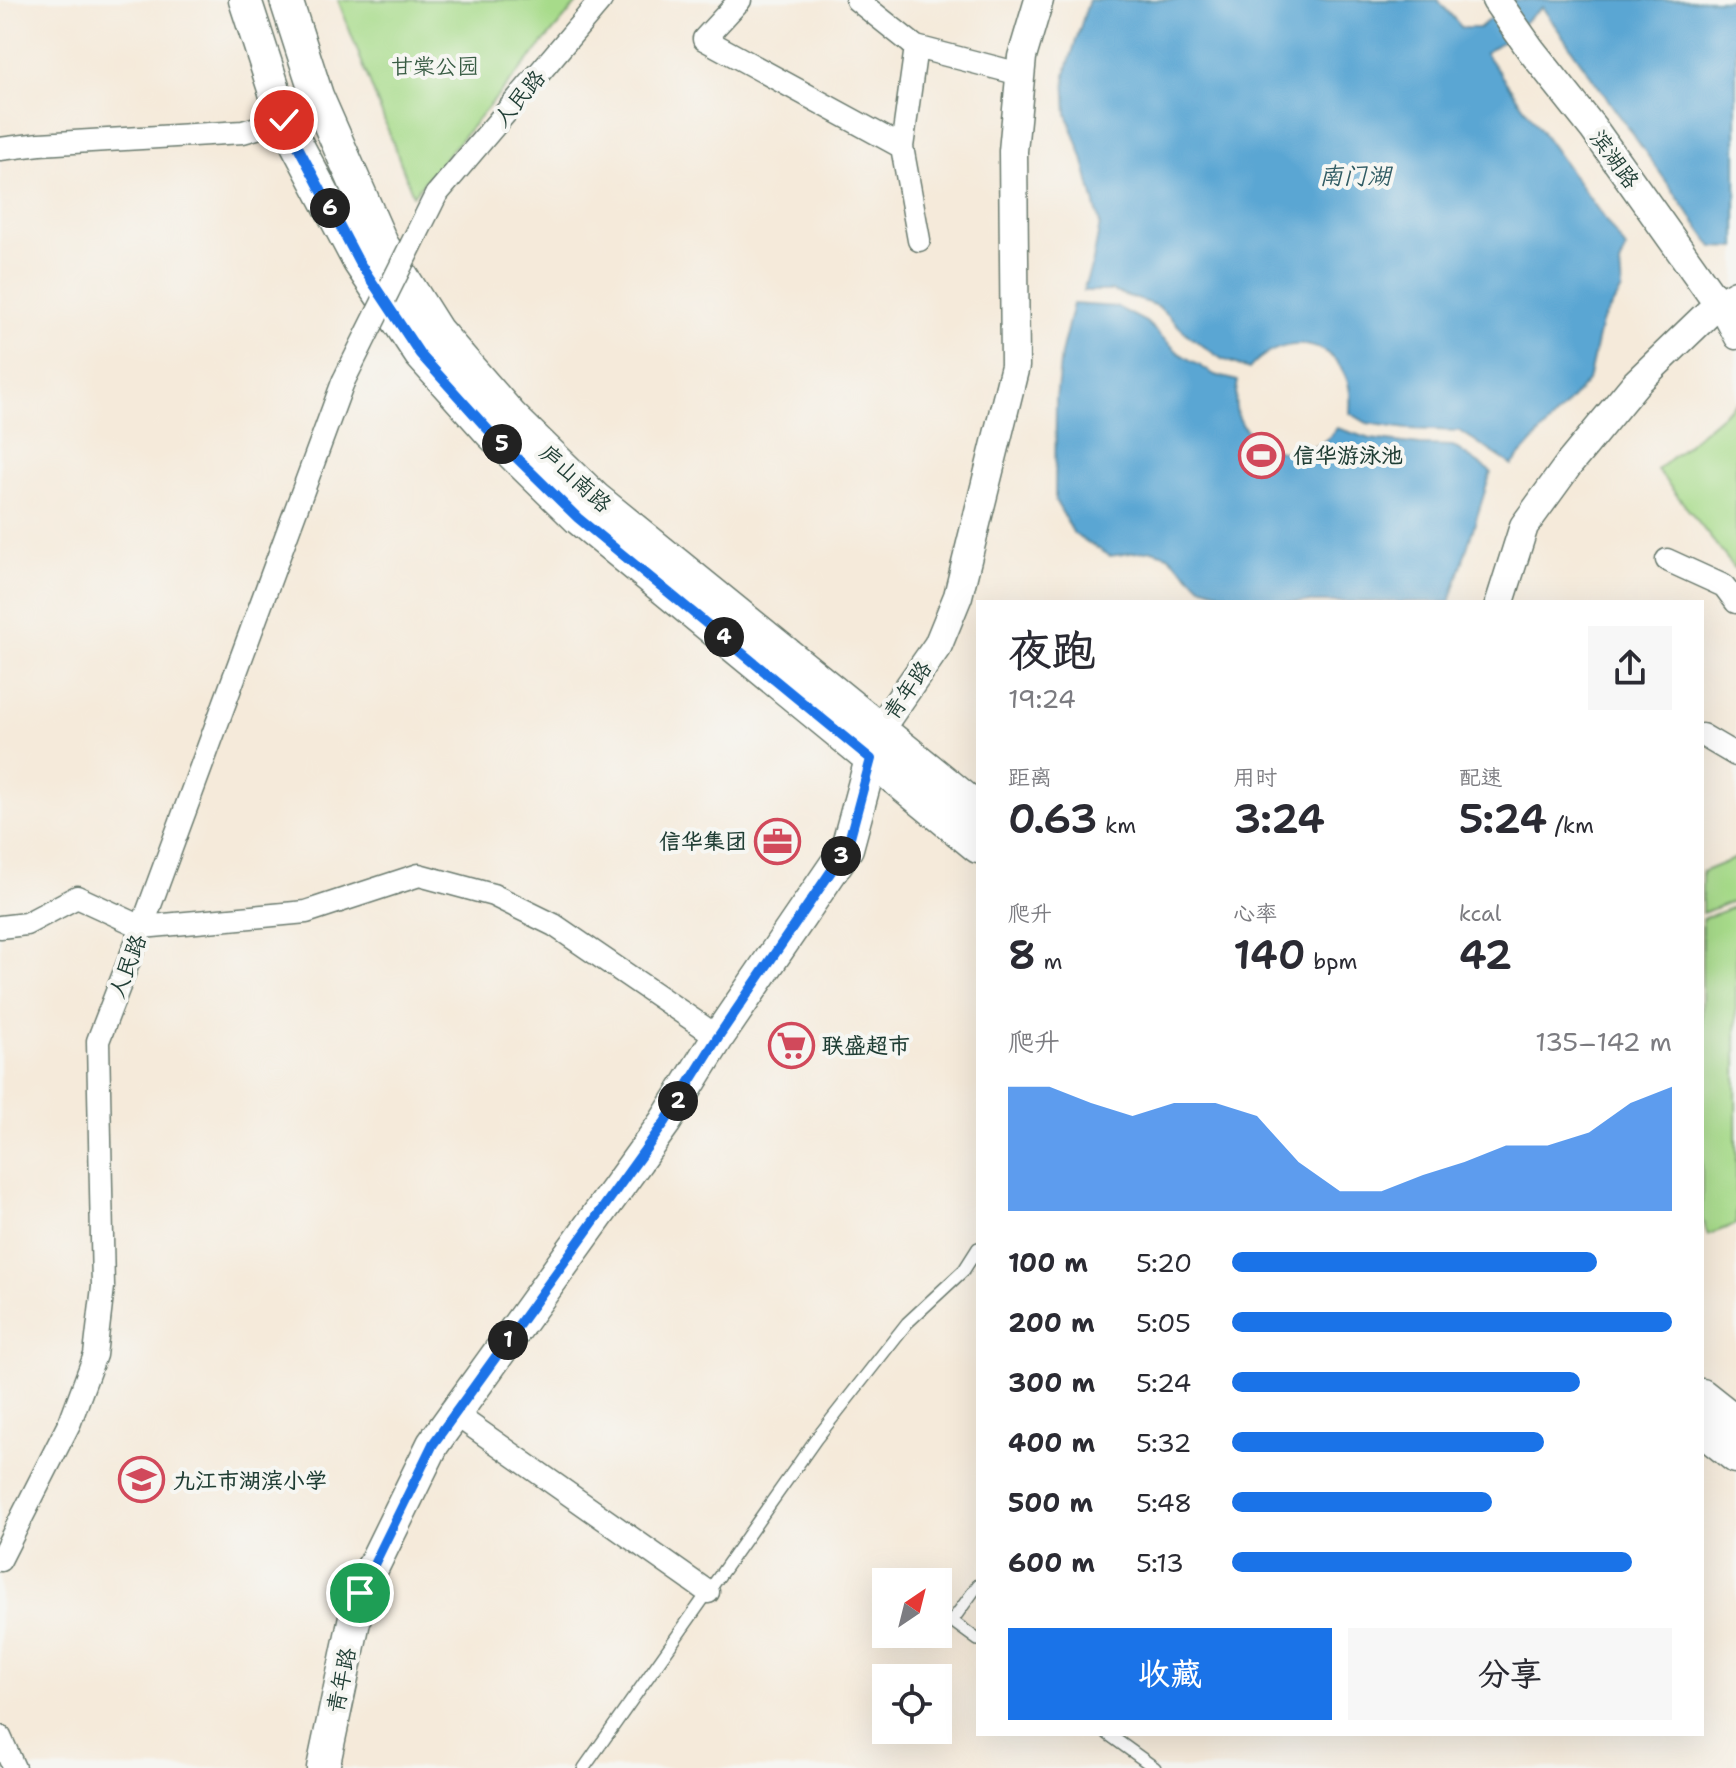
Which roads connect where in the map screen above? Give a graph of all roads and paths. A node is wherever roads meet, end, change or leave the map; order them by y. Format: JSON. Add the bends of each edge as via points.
{"nodes":[{"id":1,"x":245,"y":0,"type":"edge"},
{"id":2,"x":286,"y":0,"type":"edge"},
{"id":3,"x":601,"y":0,"type":"edge"},
{"id":4,"x":740,"y":0,"type":"edge"},
{"id":5,"x":857,"y":0,"type":"edge"},
{"id":6,"x":1039,"y":0,"type":"edge"},
{"id":7,"x":1496,"y":0,"type":"edge"},
{"id":8,"x":916,"y":47,"type":"junction"},
{"id":9,"x":1020,"y":74,"type":"junction"},
{"id":10,"x":284,"y":120,"type":"junction"},
{"id":11,"x":902,"y":147,"type":"junction"},
{"id":12,"x":0,"y":149,"type":"edge"},
{"id":13,"x":919,"y":240,"type":"dead end"},
{"id":14,"x":1727,"y":299,"type":"edge"},
{"id":15,"x":1736,"y":338,"type":"edge"},
{"id":16,"x":1667,"y":560,"type":"dead end"},
{"id":17,"x":1501,"y":600,"type":"edge"},
{"id":18,"x":1736,"y":602,"type":"edge"},
{"id":19,"x":1704,"y":736,"type":"edge"},
{"id":20,"x":875,"y":744,"type":"junction"},
{"id":21,"x":1736,"y":755,"type":"edge"},
{"id":22,"x":976,"y":808,"type":"edge"},
{"id":23,"x":976,"y":845,"type":"edge"},
{"id":24,"x":0,"y":927,"type":"edge"},
{"id":25,"x":142,"y":927,"type":"junction"},
{"id":26,"x":718,"y":1037,"type":"junction"},
{"id":27,"x":976,"y":1251,"type":"edge"},
{"id":28,"x":1720,"y":1412,"type":"edge"},
{"id":29,"x":455,"y":1414,"type":"junction"},
{"id":30,"x":1736,"y":1457,"type":"edge"},
{"id":31,"x":0,"y":1560,"type":"edge"},
{"id":32,"x":976,"y":1588,"type":"edge"},
{"id":33,"x":708,"y":1592,"type":"junction"},
{"id":34,"x":976,"y":1639,"type":"edge"},
{"id":35,"x":1111,"y":1736,"type":"edge"},
{"id":36,"x":0,"y":1737,"type":"edge"},
{"id":37,"x":14,"y":1768,"type":"edge"},
{"id":38,"x":323,"y":1768,"type":"edge"},
{"id":39,"x":584,"y":1768,"type":"edge"},
{"id":40,"x":1155,"y":1768,"type":"edge"}],
"edges":[{"from":1,"to":10,"type":"main road","name":"庐山南路"},
{"from":2,"to":20,"type":"main road","name":"庐山南路","via":[[317,96],[382,244],[437,331],[511,416],[595,498]]},
{"from":3,"to":25,"type":"street","name":"人民路","bridge":true,"via":[[436,195],[343,382]]},
{"from":4,"to":11,"type":"street","via":[[704,39]]},
{"from":5,"to":8,"type":"street"},
{"from":6,"to":9,"type":"street","name":"青年路"},
{"from":7,"to":14,"type":"street","name":"滨湖路"},
{"from":8,"to":9,"type":"street"},
{"from":8,"to":11,"type":"street"},
{"from":9,"to":20,"type":"street","name":"青年路","via":[[1013,151],[1015,366],[958,596],[938,645]]},
{"from":10,"to":12,"type":"street","via":[[243,132]]},
{"from":10,"to":20,"type":"main road","name":"庐山南路","via":[[359,262],[411,341],[491,433],[578,518]]},
{"from":11,"to":13,"type":"street"},
{"from":14,"to":15,"type":"street"},
{"from":14,"to":17,"type":"street","via":[[1636,383],[1569,464],[1524,526]]},
{"from":16,"to":18,"type":"street","via":[[1724,586]]},
{"from":19,"to":21,"type":"street"},
{"from":20,"to":22,"type":"main road","name":"庐山南路"},
{"from":20,"to":23,"type":"main road","name":"庐山南路"},
{"from":20,"to":26,"type":"main road","name":"青年路","via":[[847,848]]},
{"from":24,"to":25,"type":"street","via":[[26,924],[77,897]]},
{"from":25,"to":26,"type":"street","via":[[306,912],[419,875],[493,895],[554,925]]},
{"from":25,"to":31,"type":"street","name":"人民路","via":[[98,1041],[103,1287],[95,1355],[70,1422]]},
{"from":26,"to":29,"type":"main road","name":"青年路","via":[[665,1122]]},
{"from":27,"to":33,"type":"lane","via":[[964,1270],[898,1334]]},
{"from":28,"to":30,"type":"main road"},
{"from":29,"to":33,"type":"street"},
{"from":29,"to":38,"type":"main road","name":"青年路","via":[[433,1444],[360,1593]]},
{"from":32,"to":34,"type":"lane","via":[[952,1621]]},
{"from":33,"to":39,"type":"lane"},
{"from":35,"to":40,"type":"lane"},
{"from":36,"to":37,"type":"street"}]}
